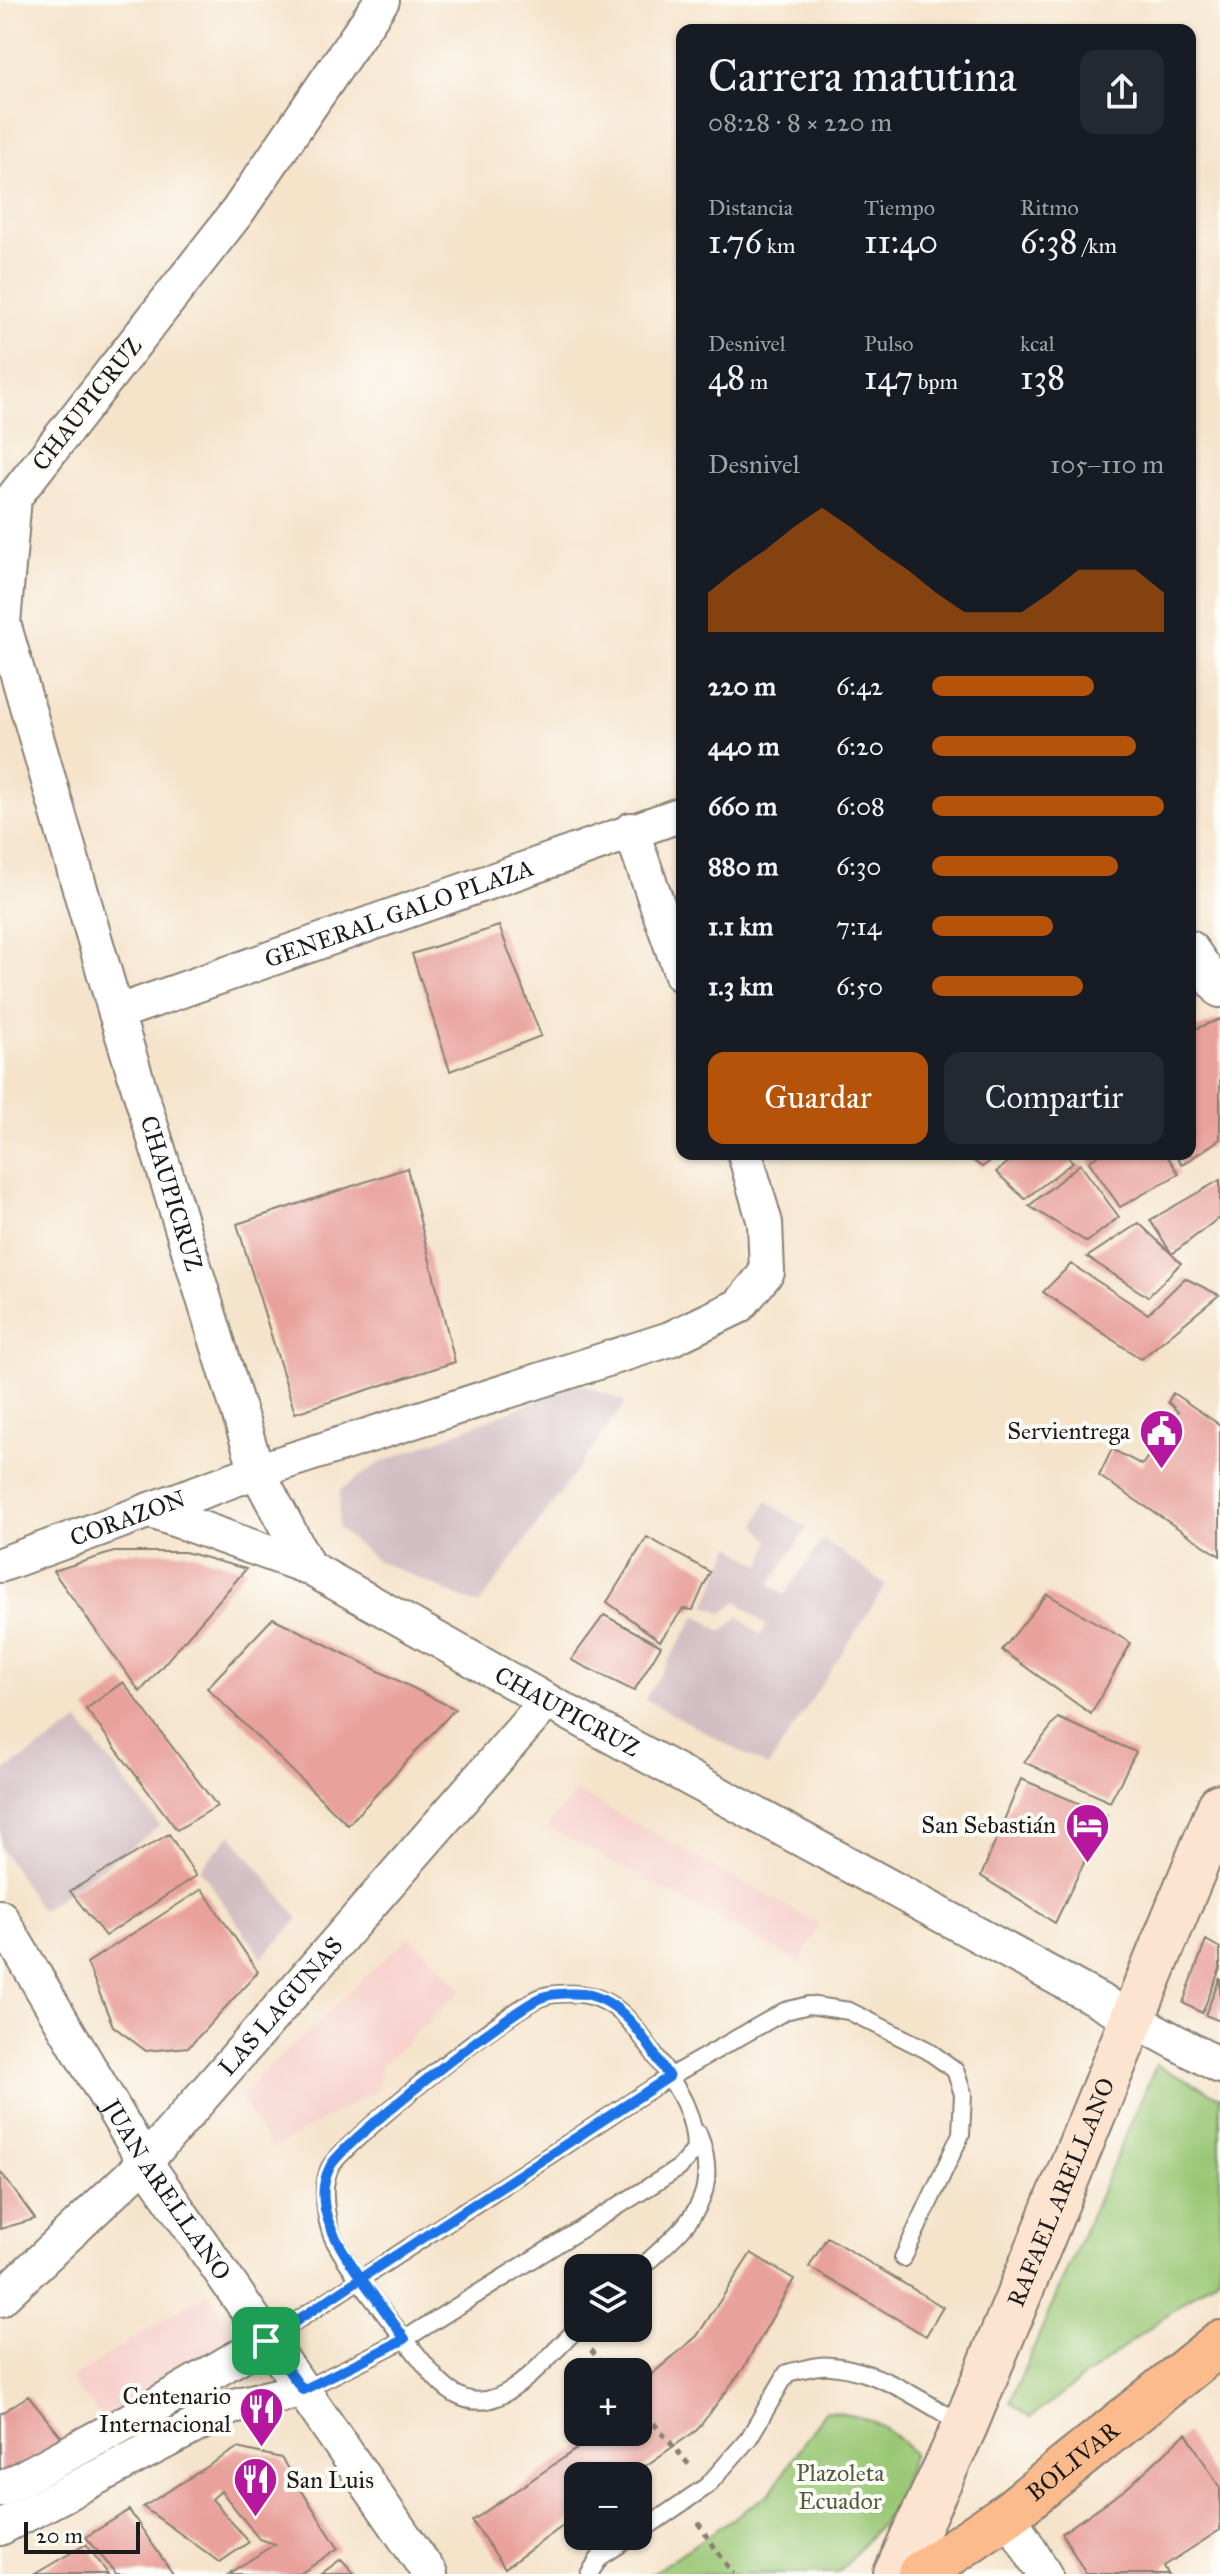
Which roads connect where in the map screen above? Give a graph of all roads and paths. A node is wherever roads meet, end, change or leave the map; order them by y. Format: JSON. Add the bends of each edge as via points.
{"nodes":[{"id":1,"x":382,"y":0,"type":"edge"},
{"id":2,"x":2,"y":624,"type":"edge"},
{"id":3,"x":676,"y":816,"type":"edge"},
{"id":4,"x":631,"y":830,"type":"junction"},
{"id":5,"x":1196,"y":956,"type":"edge"},
{"id":6,"x":676,"y":958,"type":"edge"},
{"id":7,"x":1220,"y":990,"type":"edge"},
{"id":8,"x":116,"y":1013,"type":"junction"},
{"id":9,"x":747,"y":1160,"type":"edge"},
{"id":10,"x":257,"y":1471,"type":"junction"},
{"id":11,"x":149,"y":1510,"type":"junction"},
{"id":12,"x":0,"y":1565,"type":"edge"},
{"id":13,"x":308,"y":1567,"type":"junction"},
{"id":14,"x":547,"y":1701,"type":"junction"},
{"id":15,"x":1220,"y":1806,"type":"edge"},
{"id":16,"x":0,"y":1917,"type":"edge"},
{"id":17,"x":1133,"y":2021,"type":"junction"},
{"id":18,"x":1220,"y":2066,"type":"edge"},
{"id":19,"x":669,"y":2077,"type":"junction"},
{"id":20,"x":695,"y":2125,"type":"junction"},
{"id":21,"x":145,"y":2162,"type":"junction"},
{"id":22,"x":652,"y":2258,"type":"edge"},
{"id":23,"x":903,"y":2258,"type":"dead end"},
{"id":24,"x":361,"y":2278,"type":"junction"},
{"id":25,"x":0,"y":2299,"type":"edge"},
{"id":26,"x":405,"y":2339,"type":"junction"},
{"id":27,"x":266,"y":2341,"type":"junction"},
{"id":28,"x":564,"y":2341,"type":"edge"},
{"id":29,"x":1220,"y":2343,"type":"edge"},
{"id":30,"x":303,"y":2390,"type":"junction"},
{"id":31,"x":652,"y":2421,"type":"edge"},
{"id":32,"x":965,"y":2426,"type":"junction"},
{"id":33,"x":676,"y":2449,"type":"dead end"},
{"id":34,"x":0,"y":2490,"type":"edge"},
{"id":35,"x":684,"y":2502,"type":"junction"},
{"id":36,"x":1008,"y":2514,"type":"junction"},
{"id":37,"x":652,"y":2524,"type":"edge"},
{"id":38,"x":0,"y":2528,"type":"edge"},
{"id":39,"x":611,"y":2550,"type":"edge"},
{"id":40,"x":430,"y":2574,"type":"edge"},
{"id":41,"x":589,"y":2574,"type":"edge"},
{"id":42,"x":733,"y":2574,"type":"edge"},
{"id":43,"x":896,"y":2574,"type":"edge"},
{"id":44,"x":920,"y":2574,"type":"edge"},
{"id":45,"x":1044,"y":2574,"type":"edge"}],
"edges":[{"from":1,"to":2,"type":"street","name":"CHAUPICRUZ","via":[[238,211],[14,497]]},
{"from":2,"to":8,"type":"street","name":"CHAUPICRUZ"},
{"from":3,"to":4,"type":"street","name":"GENERAL GALO PLAZA"},
{"from":4,"to":6,"type":"street"},
{"from":4,"to":8,"type":"street","name":"GENERAL GALO PLAZA"},
{"from":5,"to":7,"type":"street"},
{"from":8,"to":10,"type":"street","name":"CHAUPICRUZ"},
{"from":9,"to":10,"type":"street","name":"CORAZON","via":[[765,1223],[767,1272],[739,1306],[670,1339]]},
{"from":10,"to":11,"type":"street","name":"CORAZON"},
{"from":10,"to":13,"type":"street","name":"CHAUPICRUZ"},
{"from":11,"to":12,"type":"street","name":"CORAZON"},
{"from":11,"to":13,"type":"street"},
{"from":13,"to":14,"type":"street","name":"CHAUPICRUZ"},
{"from":14,"to":17,"type":"street","name":"CHAUPICRUZ"},
{"from":14,"to":21,"type":"street","name":"LAS LAGUNAS"},
{"from":15,"to":17,"type":"main road","name":"RAFAEL ARELLANO"},
{"from":16,"to":21,"type":"street","name":"JUAN ARELLANO"},
{"from":17,"to":18,"type":"street","name":"CHAUPICRUZ"},
{"from":17,"to":32,"type":"main road","name":"RAFAEL ARELLANO"},
{"from":19,"to":20,"type":"lane"},
{"from":19,"to":23,"type":"lane","via":[[771,2018],[809,2005],[849,2011],[955,2070],[963,2094],[961,2134]]},
{"from":19,"to":24,"type":"lane"},
{"from":19,"to":24,"type":"lane","via":[[636,2027],[611,2003],[585,1994],[544,1996],[515,2013],[391,2108],[330,2166],[325,2186],[333,2238]]},
{"from":20,"to":22,"type":"lane","via":[[708,2159],[706,2190],[694,2217]]},
{"from":20,"to":26,"type":"lane","via":[[695,2150],[679,2168]]},
{"from":21,"to":25,"type":"street","name":"LAS LAGUNAS"},
{"from":21,"to":27,"type":"street","name":"JUAN ARELLANO"},
{"from":24,"to":26,"type":"lane"},
{"from":24,"to":27,"type":"lane"},
{"from":26,"to":28,"type":"lane","via":[[442,2386],[459,2399],[486,2403],[512,2390]]},
{"from":26,"to":30,"type":"lane"},
{"from":27,"to":30,"type":"street","name":"JUAN ARELLANO"},
{"from":27,"to":34,"type":"street"},
{"from":29,"to":36,"type":"main road","name":"BOLIVAR"},
{"from":30,"to":38,"type":"street","via":[[233,2406]]},
{"from":30,"to":40,"type":"street","name":"JUAN ARELLANO"},
{"from":31,"to":33,"type":"path"},
{"from":32,"to":35,"type":"lane","via":[[903,2389],[861,2372],[829,2365],[787,2373],[749,2438],[707,2486]]},
{"from":32,"to":43,"type":"main road","name":"RAFAEL ARELLANO"},
{"from":35,"to":37,"type":"lane"},
{"from":35,"to":42,"type":"path"},
{"from":36,"to":44,"type":"main road","name":"BOLIVAR"},
{"from":36,"to":45,"type":"street"},
{"from":39,"to":41,"type":"lane"}]}
